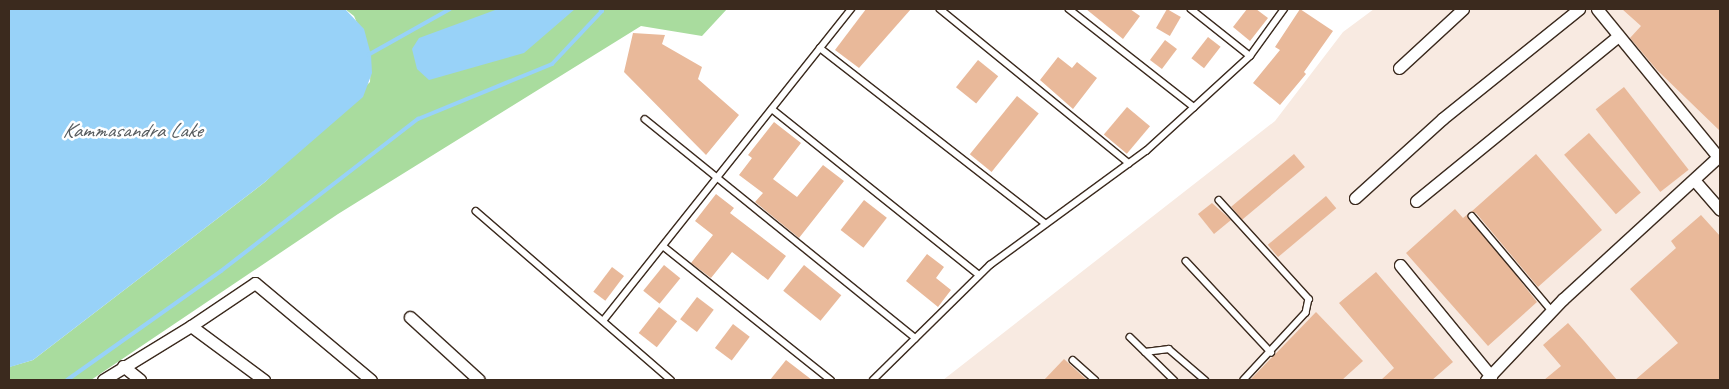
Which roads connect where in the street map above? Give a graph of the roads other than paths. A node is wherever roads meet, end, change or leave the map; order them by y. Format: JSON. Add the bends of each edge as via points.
{"nodes":[{"id":1,"x":852,"y":9,"type":"edge"},
{"id":2,"x":940,"y":9,"type":"edge"},
{"id":3,"x":1069,"y":9,"type":"edge"},
{"id":4,"x":1191,"y":9,"type":"edge"},
{"id":5,"x":1284,"y":9,"type":"edge"},
{"id":6,"x":1463,"y":9,"type":"edge"},
{"id":7,"x":1579,"y":9,"type":"edge"},
{"id":8,"x":1596,"y":9,"type":"edge"},
{"id":9,"x":1617,"y":37,"type":"junction"},
{"id":10,"x":820,"y":48,"type":"junction"},
{"id":11,"x":1250,"y":56,"type":"junction"},
{"id":12,"x":1399,"y":68,"type":"dead end"},
{"id":13,"x":1194,"y":108,"type":"junction"},
{"id":14,"x":772,"y":109,"type":"junction"},
{"id":15,"x":645,"y":119,"type":"dead end"},
{"id":16,"x":1719,"y":156,"type":"edge"},
{"id":17,"x":1130,"y":163,"type":"junction"},
{"id":18,"x":716,"y":179,"type":"junction"},
{"id":19,"x":1695,"y":180,"type":"junction"},
{"id":20,"x":1356,"y":198,"type":"dead end"},
{"id":21,"x":1219,"y":200,"type":"dead end"},
{"id":22,"x":1416,"y":201,"type":"dead end"},
{"id":23,"x":1720,"y":210,"type":"edge"},
{"id":24,"x":476,"y":211,"type":"dead end"},
{"id":25,"x":1472,"y":216,"type":"dead end"},
{"id":26,"x":1046,"y":224,"type":"junction"},
{"id":27,"x":663,"y":246,"type":"junction"},
{"id":28,"x":1186,"y":261,"type":"dead end"},
{"id":29,"x":1400,"y":265,"type":"dead end"},
{"id":30,"x":980,"y":275,"type":"junction"},
{"id":31,"x":1552,"y":311,"type":"junction"},
{"id":32,"x":410,"y":317,"type":"dead end"},
{"id":33,"x":603,"y":322,"type":"junction"},
{"id":34,"x":191,"y":326,"type":"junction"},
{"id":35,"x":1130,"y":337,"type":"dead end"},
{"id":36,"x":915,"y":338,"type":"junction"},
{"id":37,"x":1145,"y":352,"type":"junction"},
{"id":38,"x":1271,"y":352,"type":"junction"},
{"id":39,"x":1073,"y":360,"type":"dead end"},
{"id":40,"x":123,"y":366,"type":"junction"},
{"id":41,"x":1489,"y":378,"type":"edge"},
{"id":42,"x":103,"y":380,"type":"edge"},
{"id":43,"x":140,"y":380,"type":"edge"},
{"id":44,"x":264,"y":380,"type":"edge"},
{"id":45,"x":372,"y":380,"type":"edge"},
{"id":46,"x":479,"y":380,"type":"edge"},
{"id":47,"x":671,"y":380,"type":"edge"},
{"id":48,"x":830,"y":380,"type":"edge"},
{"id":49,"x":873,"y":380,"type":"edge"},
{"id":50,"x":1095,"y":380,"type":"edge"},
{"id":51,"x":1174,"y":380,"type":"edge"},
{"id":52,"x":1205,"y":380,"type":"edge"},
{"id":53,"x":1244,"y":380,"type":"edge"}],
"edges":[{"from":1,"to":10,"type":"lane"},
{"from":2,"to":17,"type":"lane"},
{"from":3,"to":13,"type":"lane"},
{"from":4,"to":11,"type":"lane"},
{"from":5,"to":11,"type":"lane"},
{"from":6,"to":12,"type":"street"},
{"from":7,"to":20,"type":"street","via":[[1442,119]]},
{"from":8,"to":9,"type":"street"},
{"from":9,"to":16,"type":"street"},
{"from":9,"to":22,"type":"street"},
{"from":10,"to":14,"type":"lane"},
{"from":10,"to":26,"type":"lane"},
{"from":11,"to":13,"type":"lane"},
{"from":13,"to":17,"type":"lane"},
{"from":14,"to":18,"type":"lane"},
{"from":14,"to":30,"type":"lane"},
{"from":15,"to":18,"type":"lane"},
{"from":16,"to":19,"type":"street"},
{"from":17,"to":26,"type":"lane"},
{"from":18,"to":27,"type":"lane"},
{"from":18,"to":36,"type":"lane"},
{"from":19,"to":23,"type":"street"},
{"from":19,"to":31,"type":"street"},
{"from":21,"to":38,"type":"lane","via":[[1309,299],[1306,313]]},
{"from":24,"to":33,"type":"lane"},
{"from":25,"to":31,"type":"lane"},
{"from":26,"to":30,"type":"lane"},
{"from":27,"to":33,"type":"lane"},
{"from":27,"to":48,"type":"lane"},
{"from":28,"to":38,"type":"lane"},
{"from":29,"to":41,"type":"street"},
{"from":30,"to":36,"type":"lane"},
{"from":31,"to":41,"type":"street"},
{"from":32,"to":46,"type":"street"},
{"from":33,"to":47,"type":"lane"},
{"from":34,"to":40,"type":"street"},
{"from":34,"to":44,"type":"street"},
{"from":34,"to":45,"type":"street","via":[[255,283]]},
{"from":35,"to":37,"type":"lane"},
{"from":36,"to":49,"type":"lane"},
{"from":37,"to":51,"type":"lane"},
{"from":37,"to":52,"type":"lane","via":[[1169,348]]},
{"from":38,"to":53,"type":"lane"},
{"from":39,"to":50,"type":"lane"},
{"from":40,"to":42,"type":"street"},
{"from":40,"to":43,"type":"street"}]}
